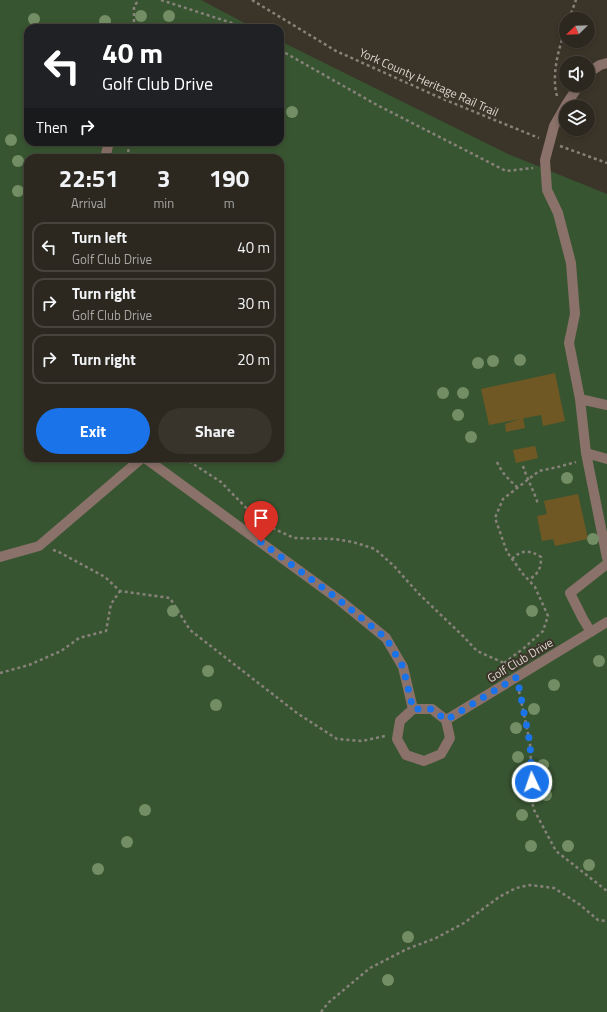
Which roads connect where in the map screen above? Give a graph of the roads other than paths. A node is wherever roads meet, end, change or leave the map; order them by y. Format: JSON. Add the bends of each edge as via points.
{"nodes":[{"id":1,"x":607,"y":63,"type":"edge"},
{"id":2,"x":595,"y":68,"type":"edge"},
{"id":3,"x":574,"y":92,"type":"edge"},
{"id":4,"x":580,"y":399,"type":"junction"},
{"id":5,"x":607,"y":405,"type":"edge"},
{"id":6,"x":586,"y":453,"type":"junction"},
{"id":7,"x":607,"y":460,"type":"edge"},
{"id":8,"x":139,"y":462,"type":"edge"},
{"id":9,"x":150,"y":462,"type":"edge"},
{"id":10,"x":0,"y":557,"type":"edge"},
{"id":11,"x":607,"y":558,"type":"edge"},
{"id":12,"x":607,"y":564,"type":"edge"},
{"id":13,"x":607,"y":622,"type":"edge"},
{"id":14,"x":591,"y":632,"type":"junction"},
{"id":15,"x":413,"y":709,"type":"junction"},
{"id":16,"x":446,"y":720,"type":"junction"}],
"edges":[{"from":1,"to":2,"type":"street"},
{"from":3,"to":4,"type":"street","via":[[554,126],[545,160],[547,190],[558,213],[571,263],[575,314],[569,343]]},
{"from":4,"to":5,"type":"street"},
{"from":4,"to":6,"type":"street"},
{"from":6,"to":7,"type":"street"},
{"from":6,"to":11,"type":"street"},
{"from":8,"to":10,"type":"street","via":[[39,546]]},
{"from":9,"to":15,"type":"street","via":[[338,599],[386,638],[403,667]]},
{"from":12,"to":14,"type":"street","via":[[570,593]]},
{"from":13,"to":14,"type":"street","name":"Golf Club Drive"},
{"from":14,"to":16,"type":"street","name":"Golf Club Drive"},
{"from":15,"to":16,"type":"street","via":[[432,709]]},
{"from":15,"to":16,"type":"street","via":[[400,721],[398,732],[397,739],[406,755],[424,761],[441,754],[450,738]]}]}
